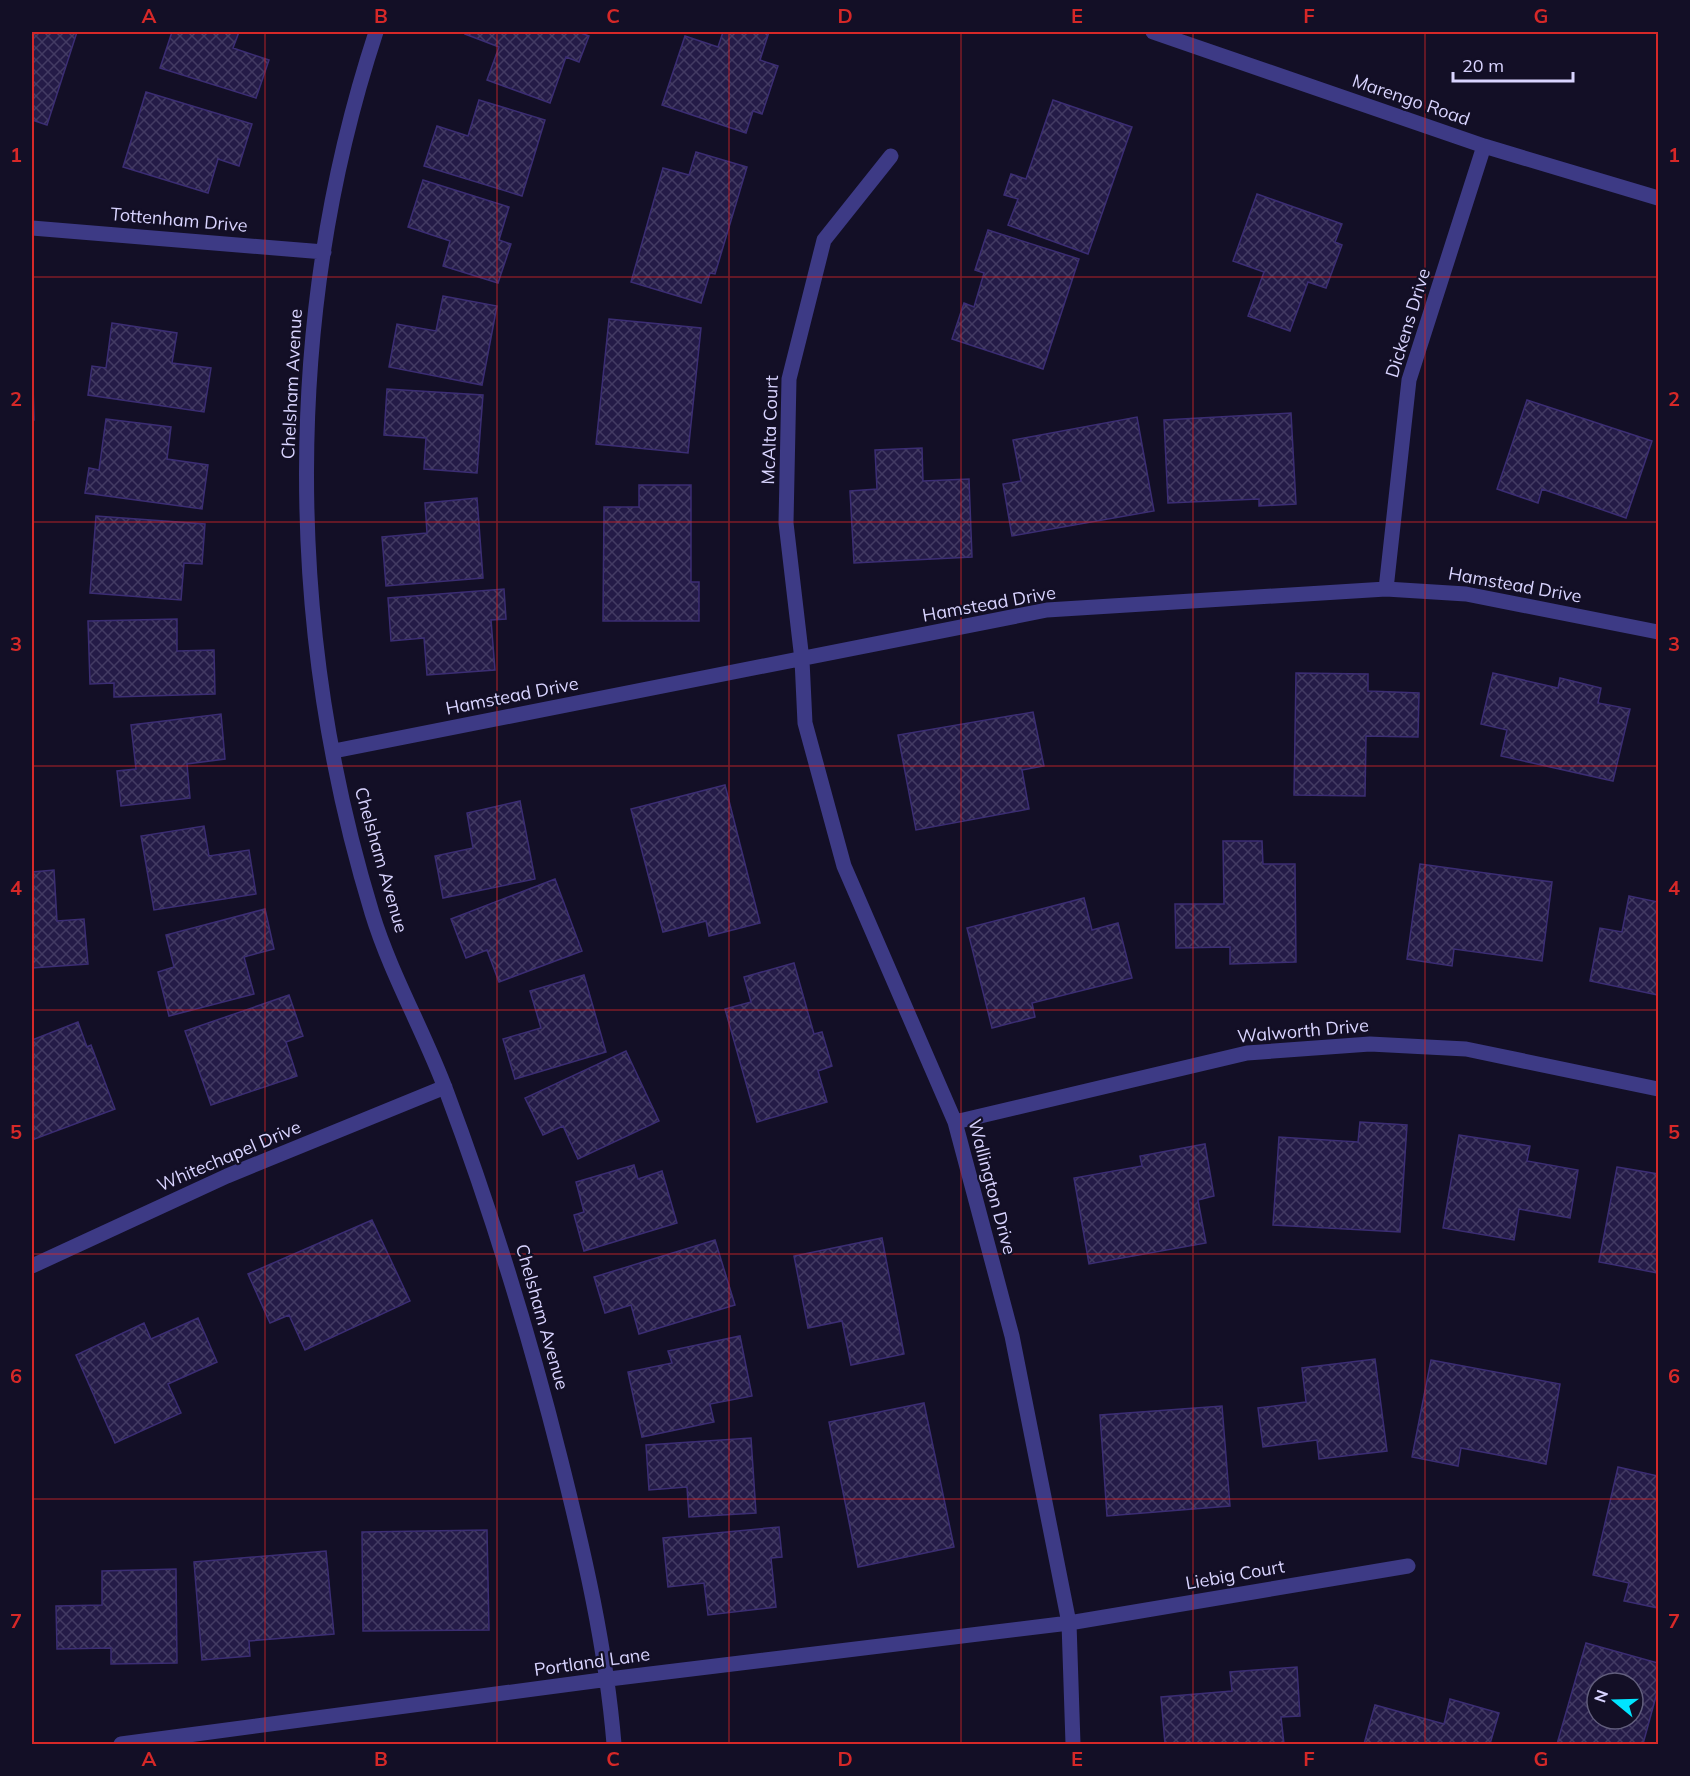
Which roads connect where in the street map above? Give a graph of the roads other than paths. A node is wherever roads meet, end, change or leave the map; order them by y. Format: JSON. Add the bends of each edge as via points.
{"nodes":[{"id":1,"x":376,"y":32,"type":"edge"},
{"id":2,"x":1153,"y":32,"type":"edge"},
{"id":3,"x":1484,"y":146,"type":"junction"},
{"id":4,"x":891,"y":156,"type":"dead end"},
{"id":5,"x":1659,"y":198,"type":"edge"},
{"id":6,"x":32,"y":228,"type":"edge"},
{"id":7,"x":324,"y":252,"type":"junction"},
{"id":8,"x":1386,"y":589,"type":"junction"},
{"id":9,"x":1659,"y":632,"type":"edge"},
{"id":10,"x":802,"y":660,"type":"junction"},
{"id":11,"x":334,"y":751,"type":"junction"},
{"id":12,"x":445,"y":1087,"type":"junction"},
{"id":13,"x":1659,"y":1089,"type":"edge"},
{"id":14,"x":955,"y":1122,"type":"junction"},
{"id":15,"x":32,"y":1266,"type":"edge"},
{"id":16,"x":1408,"y":1566,"type":"dead end"},
{"id":17,"x":1069,"y":1623,"type":"junction"},
{"id":18,"x":609,"y":1679,"type":"junction"},
{"id":19,"x":121,"y":1744,"type":"edge"},
{"id":20,"x":614,"y":1744,"type":"edge"},
{"id":21,"x":1073,"y":1744,"type":"edge"}],
"edges":[{"from":1,"to":7,"type":"street","name":"Chelsham Avenue","via":[[346,136]]},
{"from":2,"to":3,"type":"street","name":"Marengo Road"},
{"from":3,"to":5,"type":"street","name":"Marengo Road"},
{"from":3,"to":8,"type":"street","name":"Dickens Drive","via":[[1409,380]]},
{"from":4,"to":10,"type":"street","name":"McAlta Court","via":[[824,240],[789,378],[786,523]]},
{"from":6,"to":7,"type":"street","name":"Tottenham Drive"},
{"from":7,"to":11,"type":"street","name":"Chelsham Avenue","via":[[306,418],[307,543],[314,627]]},
{"from":8,"to":9,"type":"street","name":"Hamstead Drive","via":[[1466,594]]},
{"from":8,"to":10,"type":"street","name":"Hamstead Drive","via":[[1047,610]]},
{"from":10,"to":11,"type":"street","name":"Hamstead Drive"},
{"from":10,"to":14,"type":"street","name":"Wallington Drive","via":[[805,723],[844,866]]},
{"from":11,"to":12,"type":"street","name":"Chelsham Avenue","via":[[374,918]]},
{"from":12,"to":15,"type":"street","name":"Whitechapel Drive","via":[[227,1176]]},
{"from":12,"to":18,"type":"street","name":"Chelsham Avenue","via":[[492,1216],[532,1346],[582,1545]]},
{"from":13,"to":14,"type":"street","name":"Walworth Drive","via":[[1466,1049],[1370,1044],[1247,1053]]},
{"from":14,"to":17,"type":"street","name":"Wallington Drive","via":[[1012,1336]]},
{"from":16,"to":17,"type":"street","name":"Liebig Court"},
{"from":17,"to":18,"type":"street","name":"Portland Lane"},
{"from":17,"to":21,"type":"street","name":"Wallington Drive"},
{"from":18,"to":19,"type":"street","name":"Portland Lane"},
{"from":18,"to":20,"type":"street","name":"Chelsham Avenue"}]}
